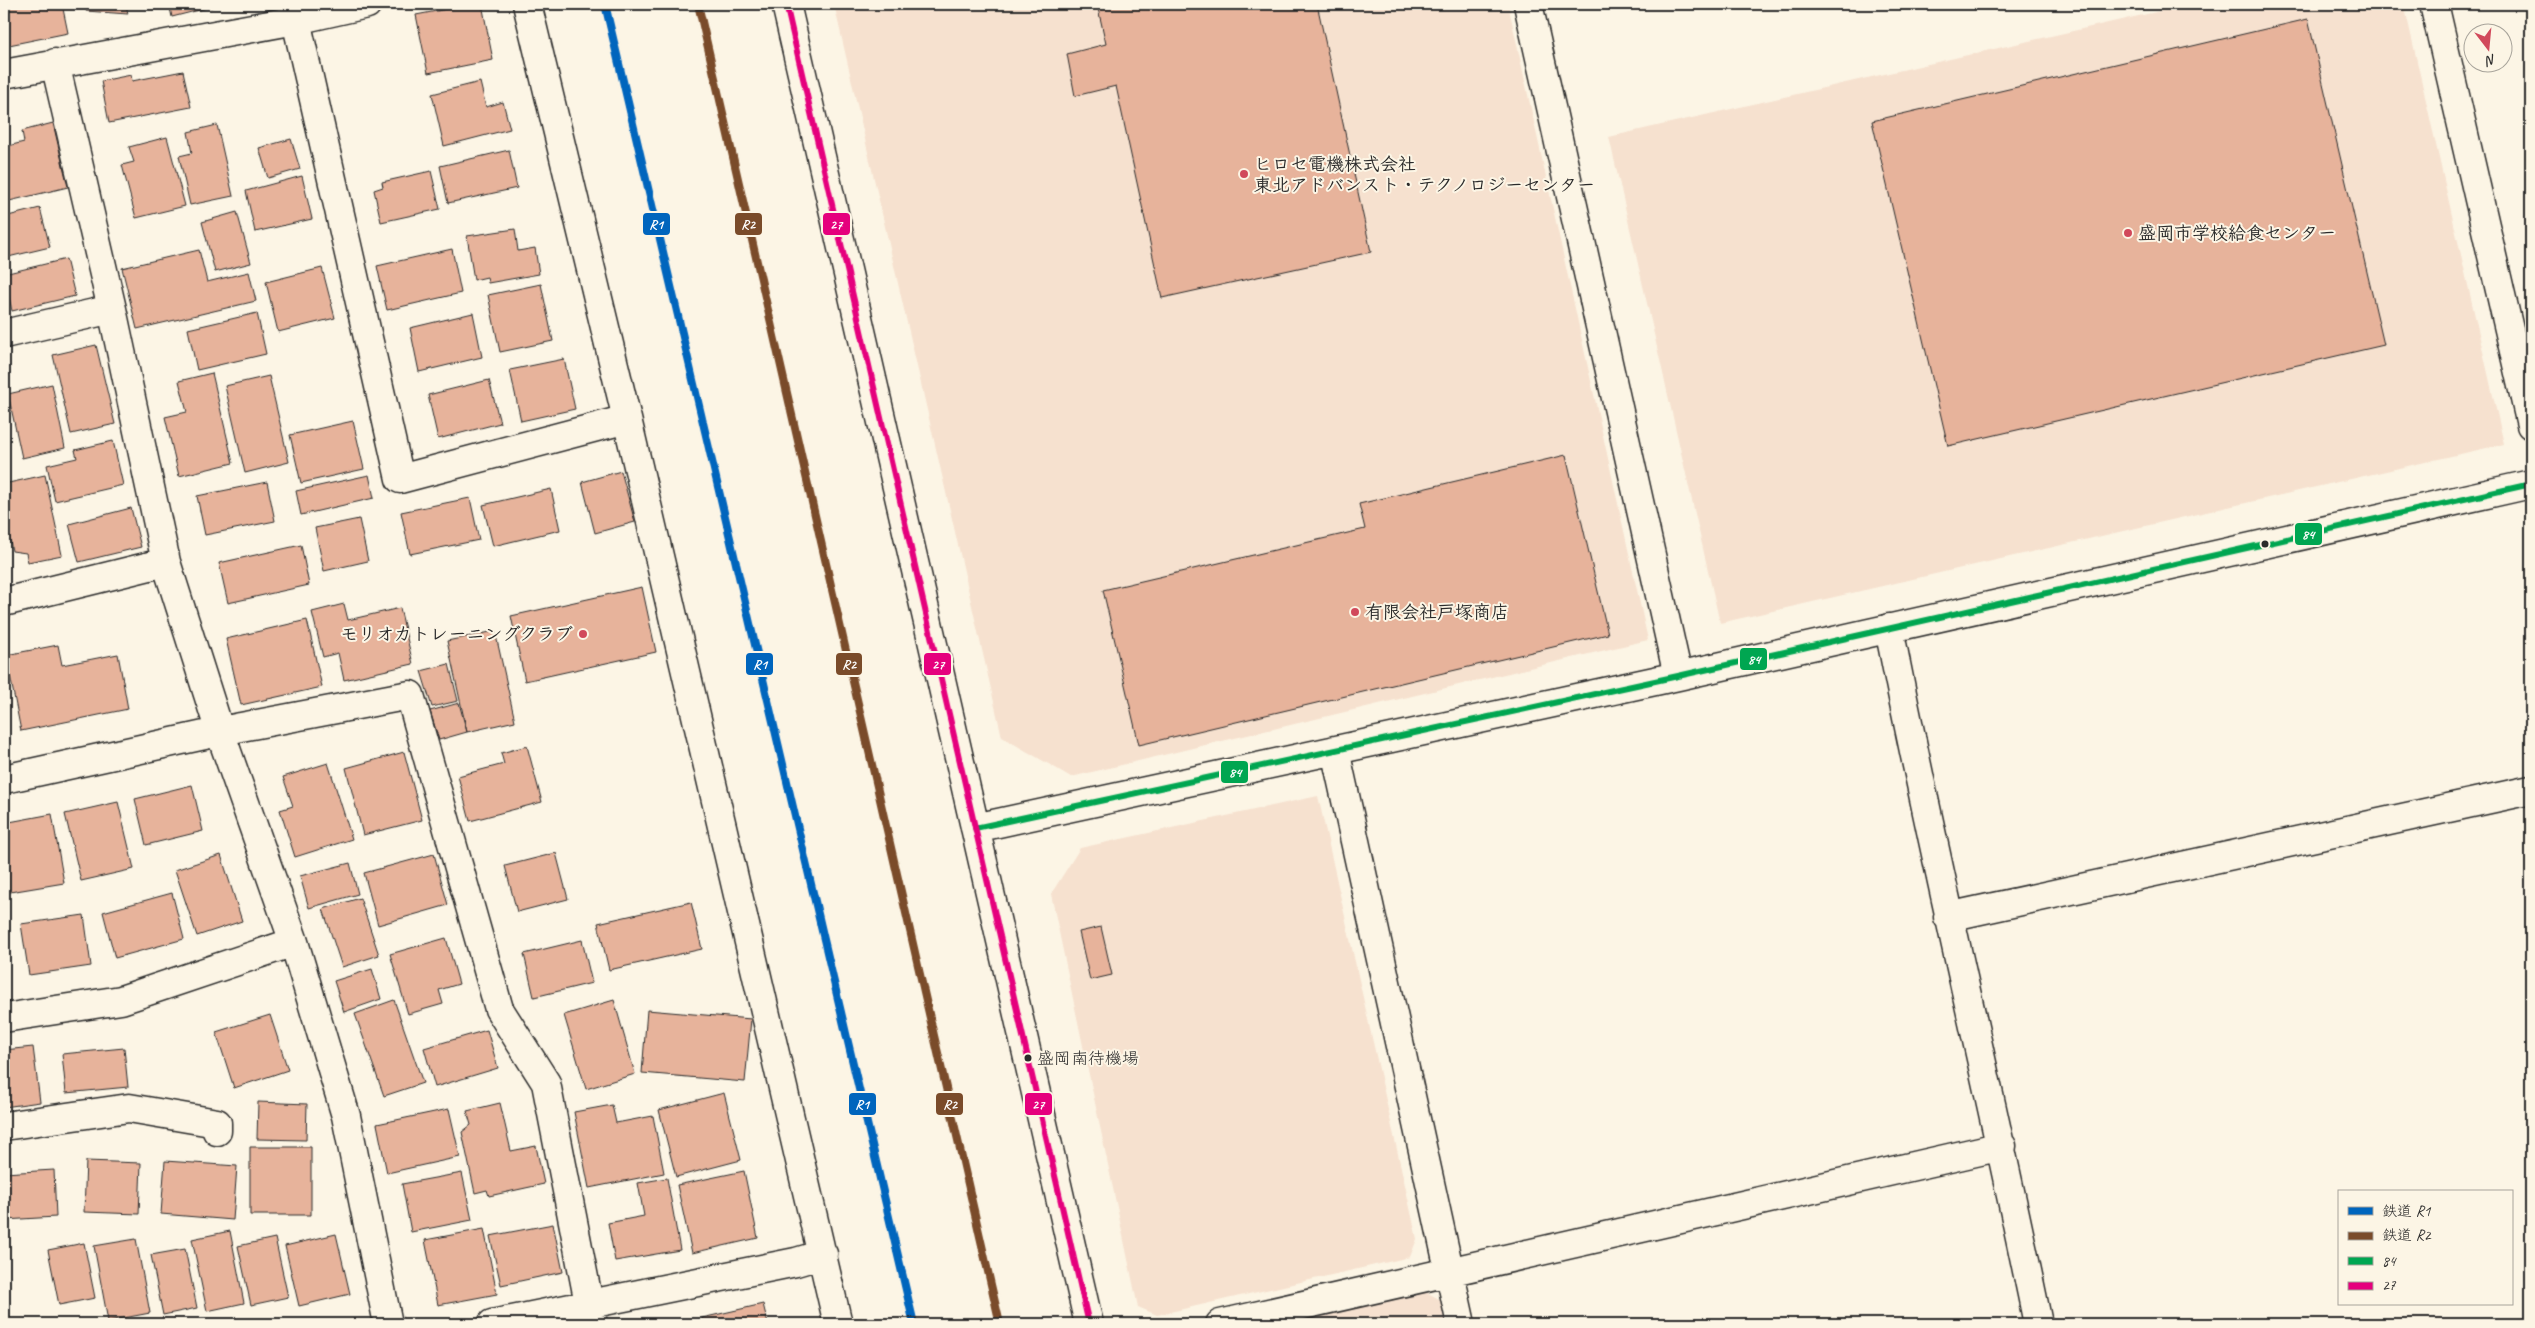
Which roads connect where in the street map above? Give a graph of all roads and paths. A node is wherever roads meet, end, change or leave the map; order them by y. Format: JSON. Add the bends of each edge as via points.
{"nodes":[{"id":1,"x":367,"y":4,"type":"edge"},
{"id":2,"x":528,"y":4,"type":"edge"},
{"id":3,"x":786,"y":4,"type":"edge"},
{"id":4,"x":1528,"y":4,"type":"edge"},
{"id":5,"x":2434,"y":4,"type":"edge"},
{"id":6,"x":296,"y":20,"type":"junction"},
{"id":7,"x":54,"y":63,"type":"junction"},
{"id":8,"x":4,"y":74,"type":"edge"},
{"id":9,"x":112,"y":309,"type":"junction"},
{"id":10,"x":4,"y":334,"type":"edge"},
{"id":11,"x":627,"y":419,"type":"junction"},
{"id":12,"x":2531,"y":425,"type":"edge"},
{"id":13,"x":2531,"y":484,"type":"edge"},
{"id":14,"x":166,"y":562,"type":"junction"},
{"id":15,"x":4,"y":602,"type":"edge"},
{"id":16,"x":1889,"y":628,"type":"junction"},
{"id":17,"x":1678,"y":676,"type":"junction"},
{"id":18,"x":220,"y":732,"type":"junction"},
{"id":19,"x":1335,"y":750,"type":"junction"},
{"id":20,"x":4,"y":779,"type":"edge"},
{"id":21,"x":2531,"y":790,"type":"edge"},
{"id":22,"x":976,"y":828,"type":"junction"},
{"id":23,"x":1948,"y":917,"type":"junction"},
{"id":24,"x":294,"y":942,"type":"junction"},
{"id":25,"x":4,"y":1018,"type":"edge"},
{"id":26,"x":4,"y":1126,"type":"edge"},
{"id":27,"x":217,"y":1131,"type":"dead end"},
{"id":28,"x":2002,"y":1146,"type":"junction"},
{"id":29,"x":823,"y":1254,"type":"junction"},
{"id":30,"x":1449,"y":1271,"type":"junction"},
{"id":31,"x":591,"y":1314,"type":"edge"},
{"id":32,"x":388,"y":1324,"type":"edge"},
{"id":33,"x":492,"y":1324,"type":"edge"},
{"id":34,"x":838,"y":1324,"type":"edge"},
{"id":35,"x":1089,"y":1324,"type":"edge"},
{"id":36,"x":1220,"y":1324,"type":"edge"},
{"id":37,"x":1461,"y":1324,"type":"edge"},
{"id":38,"x":2038,"y":1324,"type":"edge"}],
"edges":[{"from":1,"to":6,"type":"street"},
{"from":2,"to":11,"type":"street"},
{"from":3,"to":22,"type":"street"},
{"from":4,"to":17,"type":"street"},
{"from":5,"to":12,"type":"street"},
{"from":6,"to":7,"type":"street"},
{"from":6,"to":11,"type":"street","via":[[400,479]]},
{"from":7,"to":8,"type":"street"},
{"from":7,"to":9,"type":"street"},
{"from":9,"to":10,"type":"street"},
{"from":9,"to":14,"type":"street"},
{"from":11,"to":29,"type":"street"},
{"from":13,"to":16,"type":"street"},
{"from":14,"to":15,"type":"street"},
{"from":14,"to":18,"type":"street"},
{"from":16,"to":17,"type":"street"},
{"from":16,"to":23,"type":"street"},
{"from":17,"to":19,"type":"street"},
{"from":18,"to":20,"type":"street"},
{"from":18,"to":24,"type":"street"},
{"from":18,"to":31,"type":"street","via":[[410,695],[499,1009],[546,1083]]},
{"from":19,"to":22,"type":"street"},
{"from":19,"to":30,"type":"street"},
{"from":21,"to":23,"type":"street"},
{"from":22,"to":35,"type":"street"},
{"from":23,"to":28,"type":"street"},
{"from":24,"to":25,"type":"street","via":[[121,1000]]},
{"from":24,"to":32,"type":"street","via":[[346,1116]]},
{"from":26,"to":27,"type":"street","via":[[129,1108],[216,1123]]},
{"from":28,"to":30,"type":"street"},
{"from":28,"to":38,"type":"street"},
{"from":29,"to":31,"type":"street"},
{"from":29,"to":34,"type":"street"},
{"from":30,"to":36,"type":"street"},
{"from":30,"to":37,"type":"street"},
{"from":31,"to":33,"type":"street"}]}
